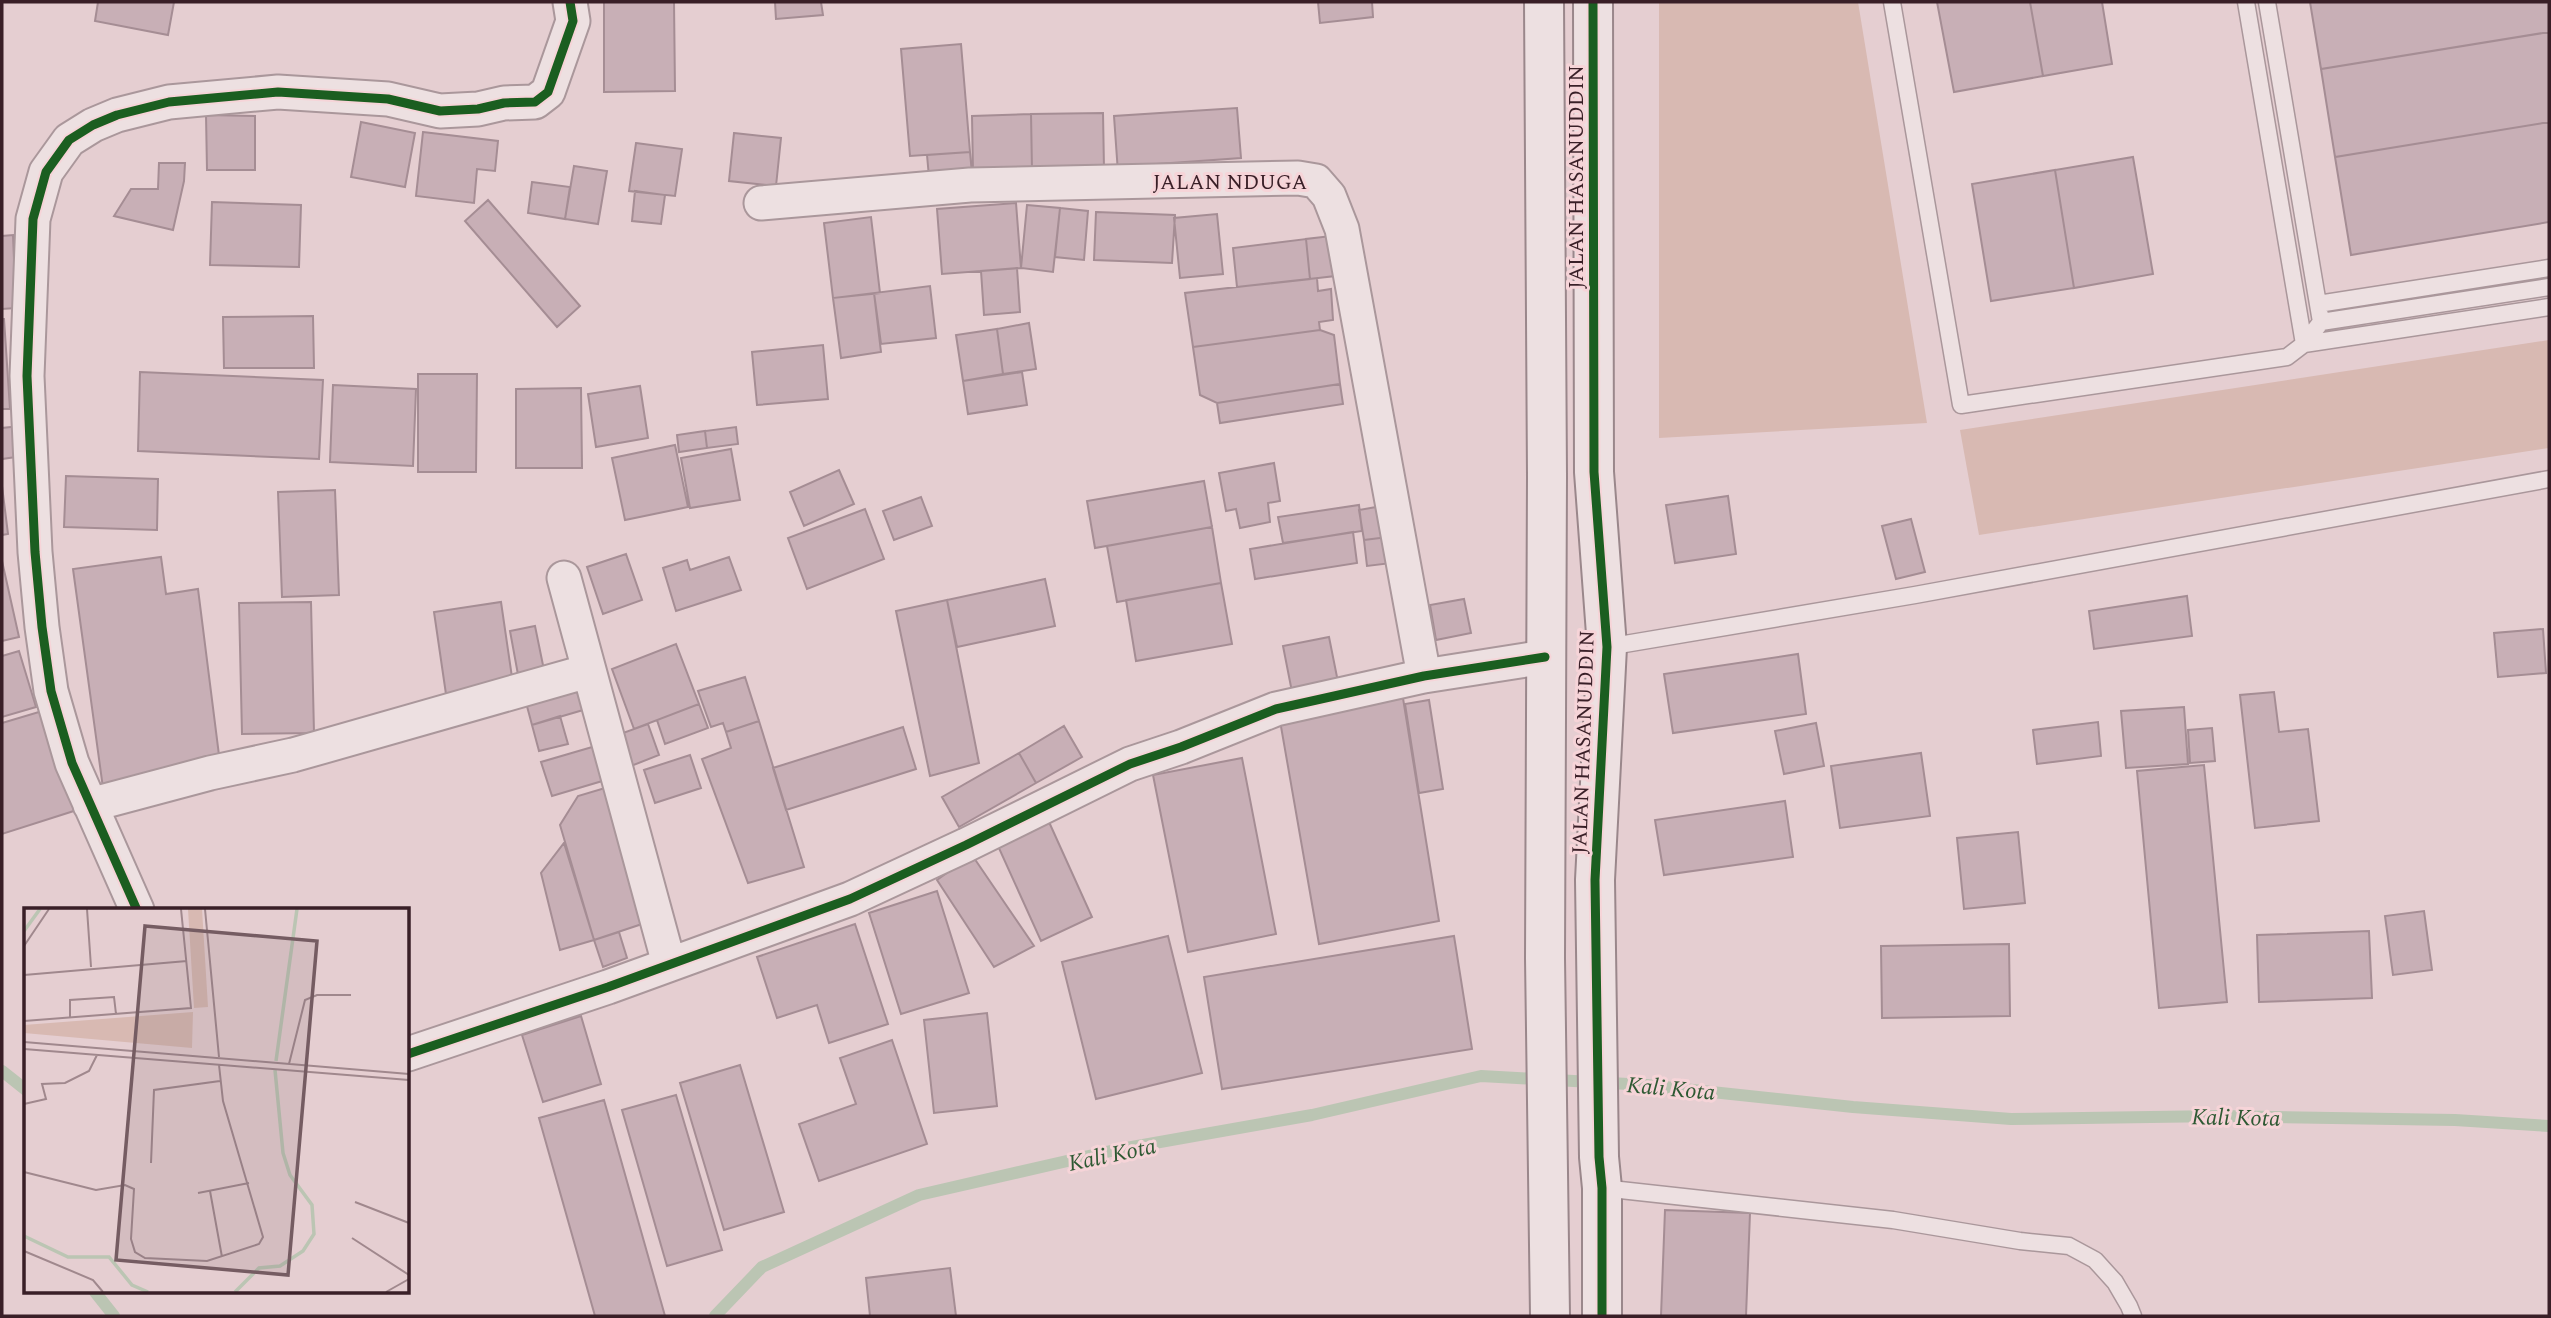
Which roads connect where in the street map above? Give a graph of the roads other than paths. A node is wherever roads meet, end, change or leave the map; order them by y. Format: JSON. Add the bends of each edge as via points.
{"nodes":[{"id":1,"x":570,"y":2,"type":"edge"},
{"id":2,"x":1544,"y":2,"type":"edge"},
{"id":3,"x":1593,"y":2,"type":"edge"},
{"id":4,"x":1892,"y":2,"type":"edge"},
{"id":5,"x":2246,"y":2,"type":"edge"},
{"id":6,"x":2267,"y":2,"type":"edge"},
{"id":7,"x":761,"y":203,"type":"dead end"},
{"id":8,"x":2549,"y":268,"type":"edge"},
{"id":9,"x":2549,"y":287,"type":"edge"},
{"id":10,"x":2318,"y":304,"type":"junction"},
{"id":11,"x":2549,"y":307,"type":"edge"},
{"id":12,"x":2321,"y":322,"type":"junction"},
{"id":13,"x":2304,"y":344,"type":"junction"},
{"id":14,"x":2549,"y":479,"type":"edge"},
{"id":15,"x":564,"y":578,"type":"dead end"},
{"id":16,"x":1607,"y":647,"type":"junction"},
{"id":17,"x":1545,"y":657,"type":"junction"},
{"id":18,"x":588,"y":671,"type":"junction"},
{"id":19,"x":1424,"y":676,"type":"junction"},
{"id":20,"x":90,"y":805,"type":"junction"},
{"id":21,"x":136,"y":908,"type":"edge"},
{"id":22,"x":669,"y":964,"type":"junction"},
{"id":23,"x":410,"y":1053,"type":"edge"},
{"id":24,"x":1600,"y":1173,"type":"junction"},
{"id":25,"x":1550,"y":1316,"type":"edge"},
{"id":26,"x":1602,"y":1316,"type":"edge"},
{"id":27,"x":2133,"y":1316,"type":"edge"}],
"edges":[{"from":1,"to":20,"type":"street","via":[[573,21],[548,92],[535,102],[440,111],[388,99],[278,92],[169,102],[93,125],[69,141],[46,172],[33,219],[27,363],[34,552],[51,691]]},
{"from":2,"to":17,"type":"street","name":"JALAN HASANUDDIN"},
{"from":3,"to":16,"type":"street","name":"JALAN HASANUDDIN","via":[[1594,472]]},
{"from":4,"to":13,"type":"lane","via":[[1961,404],[2287,357]]},
{"from":5,"to":13,"type":"lane"},
{"from":6,"to":10,"type":"lane"},
{"from":7,"to":19,"type":"street","name":"JALAN NDUGA","via":[[970,185],[1316,181],[1329,196],[1342,229]]},
{"from":8,"to":10,"type":"lane"},
{"from":9,"to":12,"type":"lane"},
{"from":10,"to":12,"type":"lane"},
{"from":11,"to":13,"type":"lane"},
{"from":12,"to":13,"type":"lane"},
{"from":14,"to":16,"type":"lane"},
{"from":15,"to":18,"type":"street"},
{"from":16,"to":24,"type":"street","name":"JALAN HASANUDDIN","via":[[1595,880]]},
{"from":17,"to":19,"type":"street"},
{"from":17,"to":25,"type":"street","name":"JALAN HASANUDDIN"},
{"from":18,"to":20,"type":"street","via":[[293,755]]},
{"from":18,"to":22,"type":"street"},
{"from":19,"to":22,"type":"street","via":[[1276,709],[1130,764],[850,899]]},
{"from":20,"to":21,"type":"street"},
{"from":22,"to":23,"type":"street"},
{"from":24,"to":26,"type":"street","name":"JALAN HASANUDDIN"},
{"from":24,"to":27,"type":"lane","via":[[2069,1245],[2095,1260],[2115,1282]]}]}
